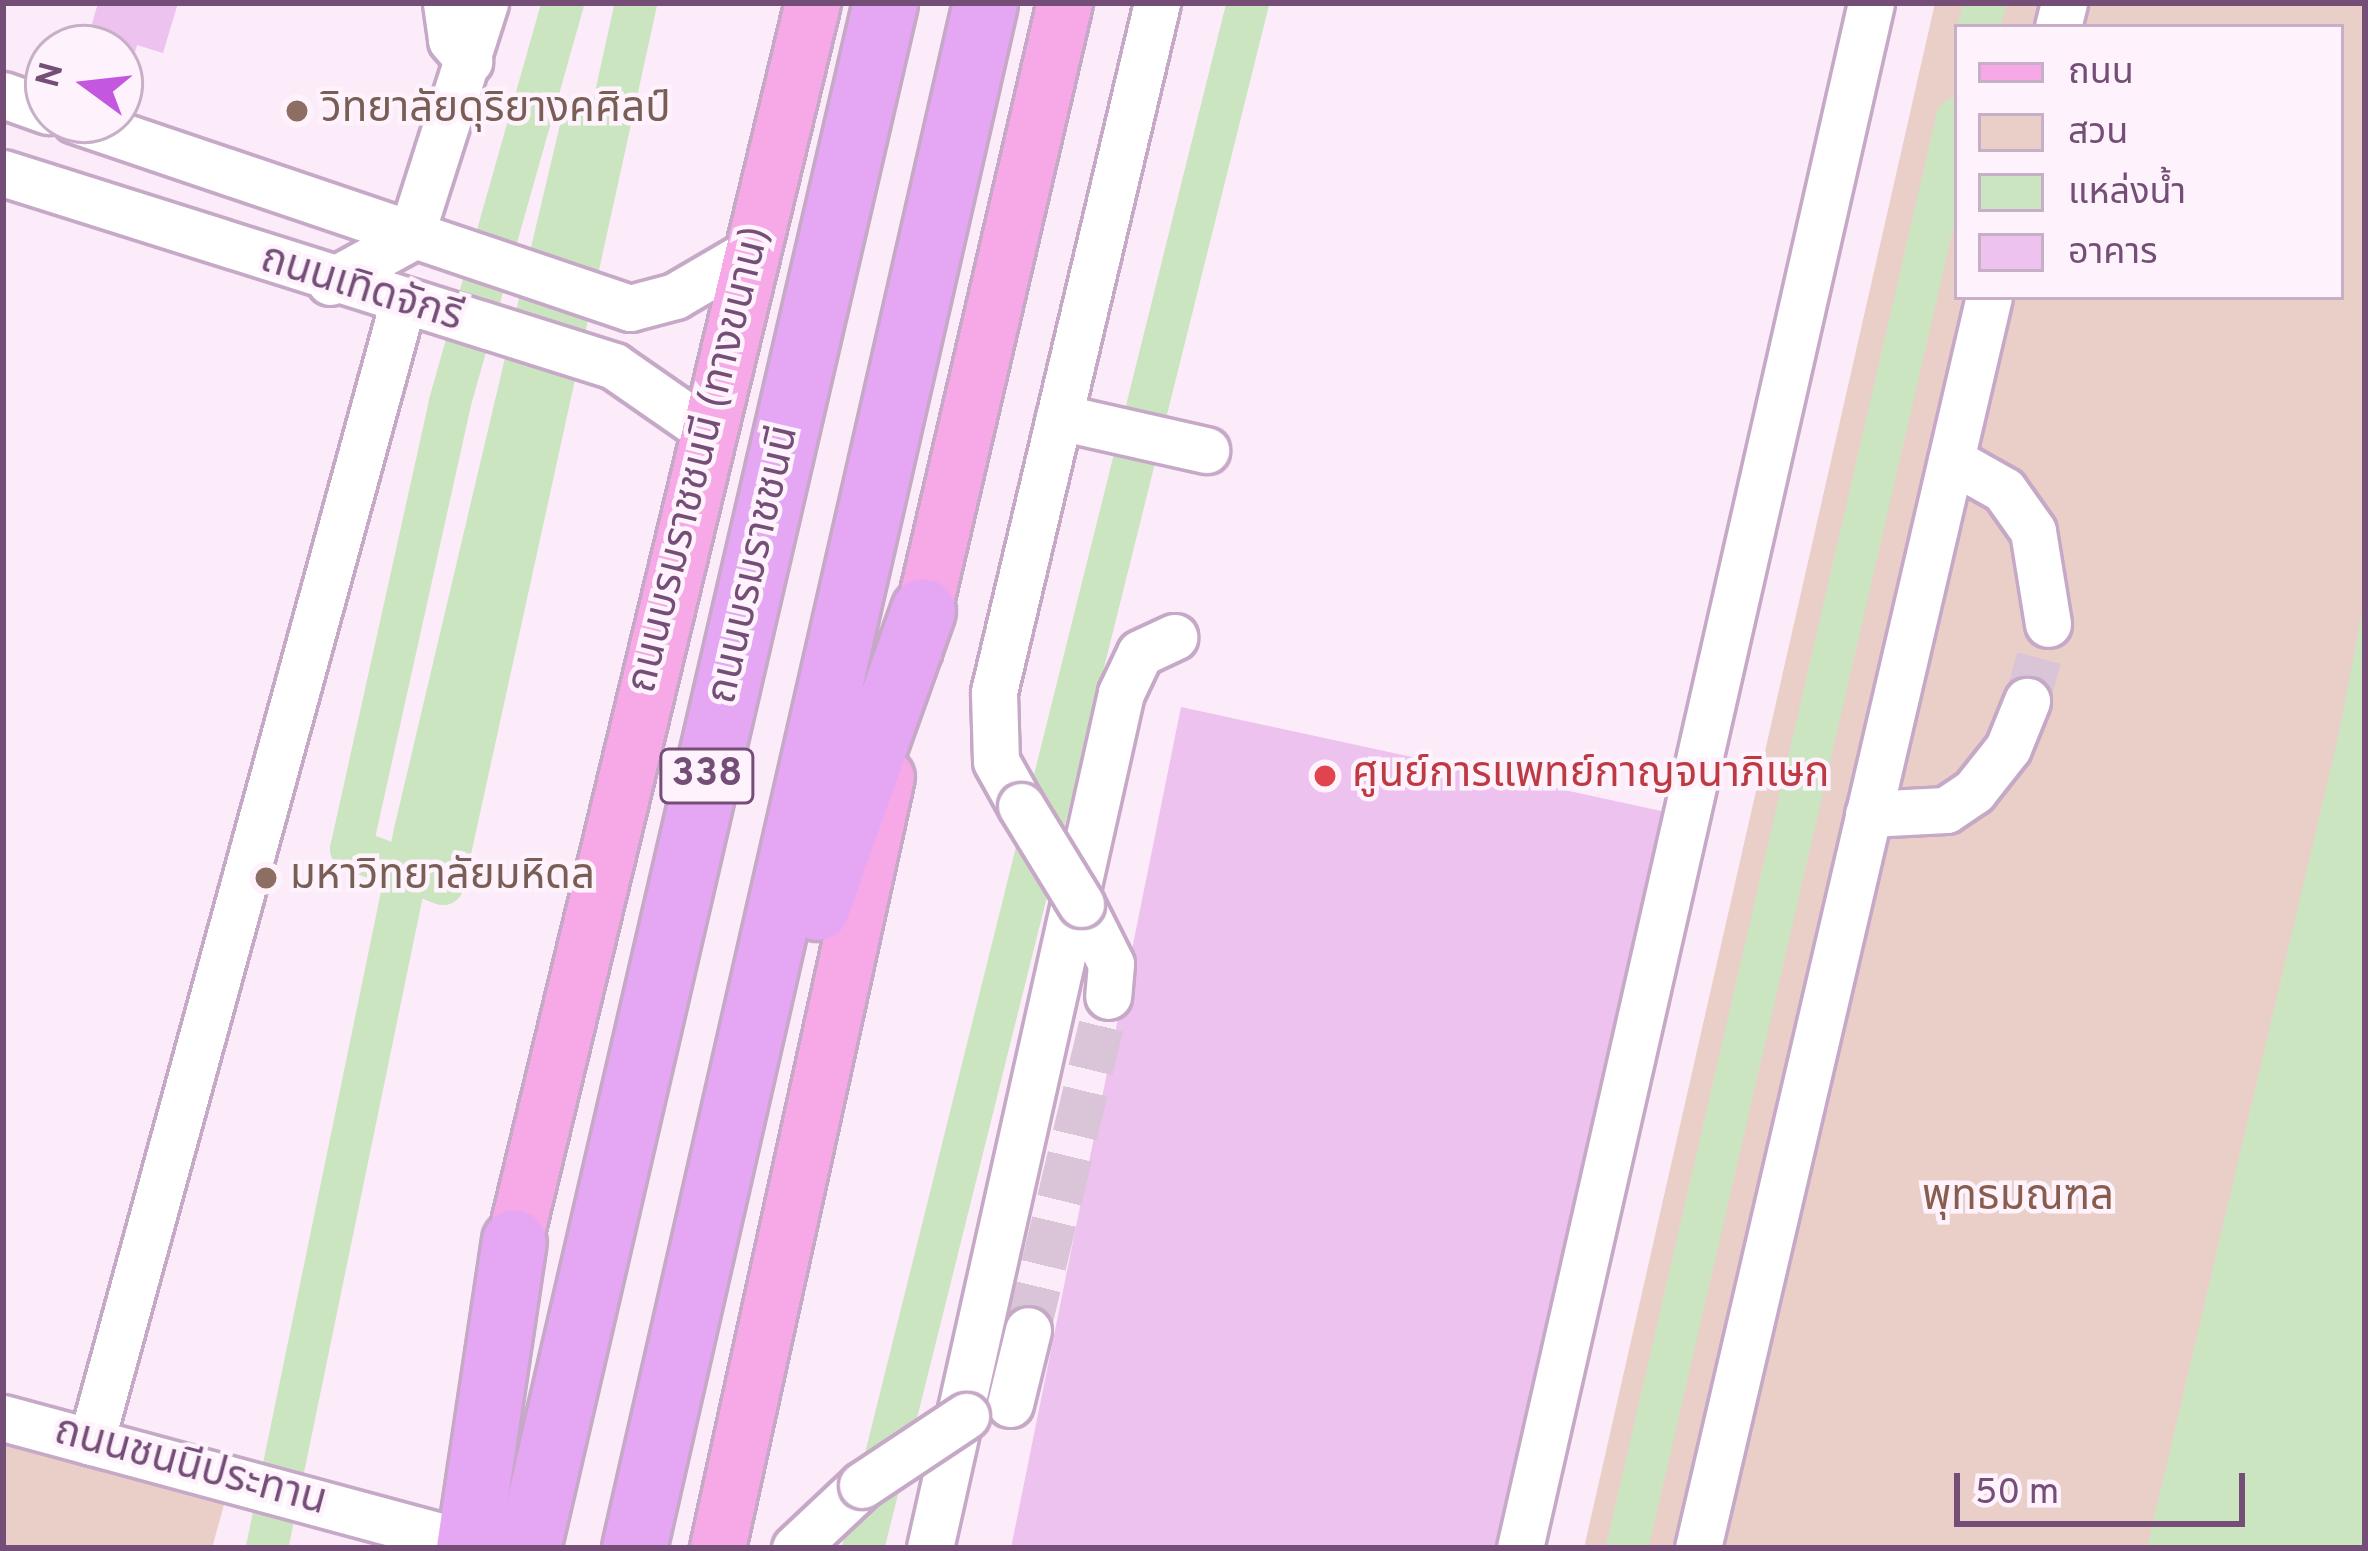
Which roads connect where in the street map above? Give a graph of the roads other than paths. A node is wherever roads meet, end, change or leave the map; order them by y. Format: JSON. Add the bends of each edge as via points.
{"nodes":[{"id":1,"x":446,"y":3,"type":"edge"},
{"id":2,"x":485,"y":3,"type":"edge"},
{"id":3,"x":813,"y":3,"type":"edge"},
{"id":4,"x":885,"y":3,"type":"edge"},
{"id":5,"x":985,"y":3,"type":"edge"},
{"id":6,"x":1065,"y":3,"type":"edge"},
{"id":7,"x":1157,"y":3,"type":"edge"},
{"id":8,"x":1871,"y":3,"type":"edge"},
{"id":9,"x":469,"y":61,"type":"junction"},
{"id":10,"x":143,"y":144,"type":"edge"},
{"id":11,"x":3,"y":173,"type":"edge"},
{"id":12,"x":425,"y":244,"type":"junction"},
{"id":13,"x":752,"y":251,"type":"junction"},
{"id":14,"x":330,"y":282,"type":"junction"},
{"id":15,"x":1988,"y":300,"type":"edge"},
{"id":16,"x":413,"y":307,"type":"junction"},
{"id":17,"x":1080,"y":422,"type":"junction"},
{"id":18,"x":706,"y":430,"type":"junction"},
{"id":19,"x":1194,"y":447,"type":"dead end"},
{"id":20,"x":1951,"y":460,"type":"junction"},
{"id":21,"x":923,"y":610,"type":"junction"},
{"id":22,"x":2048,"y":624,"type":"tunnel mouth"},
{"id":23,"x":1174,"y":637,"type":"dead end"},
{"id":24,"x":2027,"y":701,"type":"tunnel mouth"},
{"id":25,"x":1868,"y":814,"type":"junction"},
{"id":26,"x":1108,"y":996,"type":"tunnel mouth"},
{"id":27,"x":514,"y":1241,"type":"joint"},
{"id":28,"x":1028,"y":1330,"type":"tunnel mouth"},
{"id":29,"x":674,"y":1377,"type":"junction"},
{"id":30,"x":3,"y":1418,"type":"edge"},
{"id":31,"x":91,"y":1442,"type":"junction"},
{"id":32,"x":453,"y":1545,"type":"edge"},
{"id":33,"x":528,"y":1548,"type":"edge"},
{"id":34,"x":634,"y":1548,"type":"edge"},
{"id":35,"x":718,"y":1548,"type":"edge"},
{"id":36,"x":795,"y":1548,"type":"edge"},
{"id":37,"x":930,"y":1548,"type":"edge"},
{"id":38,"x":1520,"y":1548,"type":"edge"},
{"id":39,"x":1698,"y":1548,"type":"edge"}],
"edges":[{"from":1,"to":9,"type":"street","via":[[451,40]]},
{"from":2,"to":9,"type":"street"},
{"from":3,"to":13,"type":"main road","name":"ถนนบรมราชชนนี (ทางขนาน)","number":"338"},
{"from":4,"to":33,"type":"highway","name":"ถนนบรมราชชนนี","number":"338"},
{"from":5,"to":29,"type":"highway","number":"338"},
{"from":6,"to":21,"type":"main road"},
{"from":7,"to":17,"type":"street"},
{"from":8,"to":38,"type":"street"},
{"from":9,"to":12,"type":"street"},
{"from":10,"to":12,"type":"street","name":"ถนนเทิดจักรี"},
{"from":11,"to":14,"type":"street","name":"ถนนเทิดจักรี"},
{"from":12,"to":13,"type":"street","name":"ถนนเทิดจักรี","via":[[630,308],[675,296]]},
{"from":12,"to":14,"type":"street"},
{"from":13,"to":18,"type":"main road","name":"ถนนบรมราชชนนี (ทางขนาน)","number":"338"},
{"from":14,"to":16,"type":"street","name":"ถนนเทิดจักรี"},
{"from":15,"to":20,"type":"street"},
{"from":16,"to":18,"type":"street","name":"ถนนเทิดจักรี","via":[[614,366]]},
{"from":16,"to":31,"type":"street"},
{"from":17,"to":19,"type":"street"},
{"from":17,"to":26,"type":"street","bridge":true,"via":[[989,733],[1111,964]]},
{"from":18,"to":27,"type":"main road","name":"ถนนบรมราชชนนี (ทางขนาน)","number":"338"},
{"from":20,"to":22,"type":"street","via":[[2004,490],[2033,531]]},
{"from":20,"to":25,"type":"street"},
{"from":21,"to":29,"type":"highway","via":[[814,916]]},
{"from":21,"to":35,"type":"main road"},
{"from":23,"to":37,"type":"street","via":[[1140,653],[1121,692]]},
{"from":24,"to":25,"type":"street","via":[[2008,748],[1974,791],[1946,810]]},
{"from":25,"to":39,"type":"street"},
{"from":27,"to":32,"type":"highway"},
{"from":28,"to":36,"type":"street","bridge":true,"via":[[1022,1408],[966,1417],[862,1485]]},
{"from":29,"to":34,"type":"highway","number":"338"},
{"from":30,"to":31,"type":"street","name":"ถนนชนนีประทาน"},
{"from":31,"to":32,"type":"street","name":"ถนนชนนีประทาน"}]}
